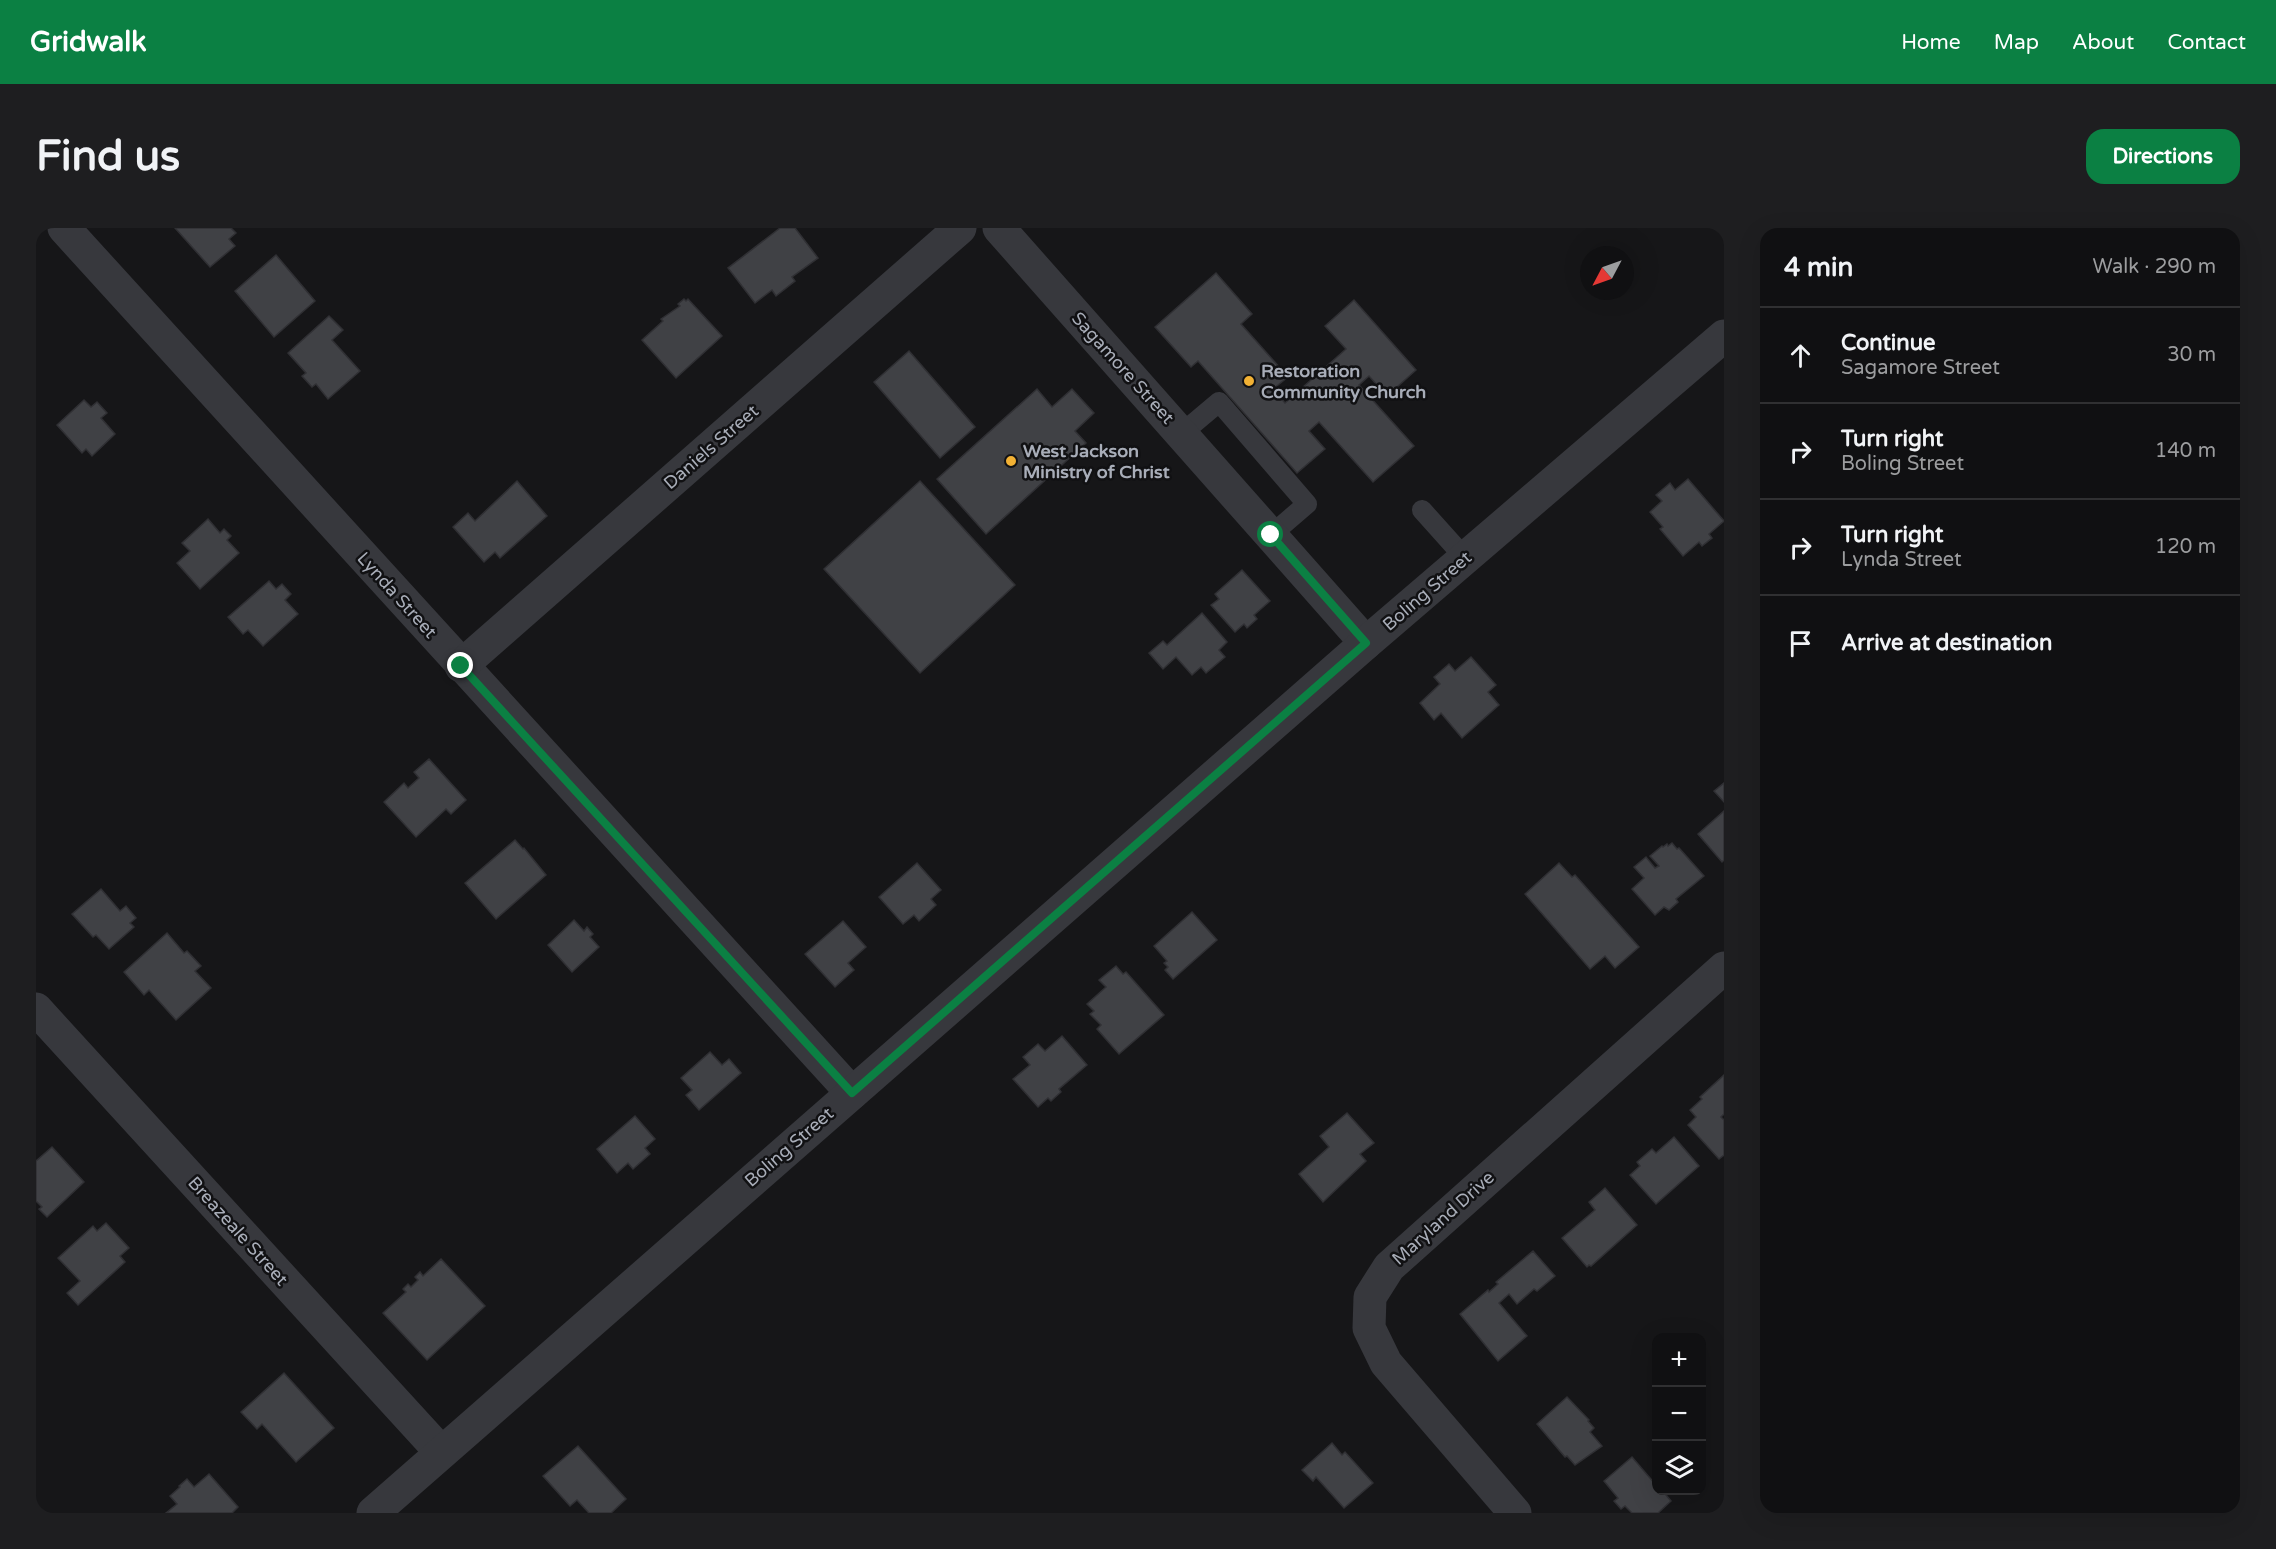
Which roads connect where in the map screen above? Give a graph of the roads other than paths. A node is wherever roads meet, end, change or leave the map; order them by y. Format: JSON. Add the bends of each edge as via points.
{"nodes":[{"id":1,"x":64,"y":228,"type":"edge"},
{"id":2,"x":960,"y":228,"type":"edge"},
{"id":3,"x":999,"y":228,"type":"edge"},
{"id":4,"x":1724,"y":336,"type":"edge"},
{"id":5,"x":1181,"y":434,"type":"junction"},
{"id":6,"x":1422,"y":510,"type":"dead end"},
{"id":7,"x":1271,"y":535,"type":"junction"},
{"id":8,"x":1465,"y":558,"type":"junction"},
{"id":9,"x":1366,"y":643,"type":"junction"},
{"id":10,"x":461,"y":666,"type":"junction"},
{"id":11,"x":1724,"y":968,"type":"edge"},
{"id":12,"x":36,"y":1009,"type":"edge"},
{"id":13,"x":852,"y":1093,"type":"junction"},
{"id":14,"x":441,"y":1452,"type":"junction"},
{"id":15,"x":373,"y":1513,"type":"edge"},
{"id":16,"x":1515,"y":1513,"type":"edge"}],
"edges":[{"from":1,"to":10,"type":"street","name":"Lynda Street"},
{"from":2,"to":10,"type":"street","name":"Daniels Street"},
{"from":3,"to":5,"type":"street","name":"Sagamore Street"},
{"from":4,"to":8,"type":"street","name":"Boling Street"},
{"from":5,"to":7,"type":"street","name":"Sagamore Street"},
{"from":5,"to":7,"type":"lane","via":[[1219,402],[1307,504]]},
{"from":6,"to":8,"type":"lane"},
{"from":7,"to":9,"type":"street","name":"Sagamore Street"},
{"from":8,"to":9,"type":"street","name":"Boling Street"},
{"from":9,"to":13,"type":"street","name":"Boling Street"},
{"from":10,"to":13,"type":"street","name":"Lynda Street"},
{"from":11,"to":16,"type":"street","name":"Maryland Drive","via":[[1389,1266],[1370,1297],[1369,1328],[1386,1363]]},
{"from":12,"to":14,"type":"street","name":"Breazeale Street"},
{"from":13,"to":14,"type":"street","name":"Boling Street"},
{"from":14,"to":15,"type":"street","name":"Boling Street"}]}
